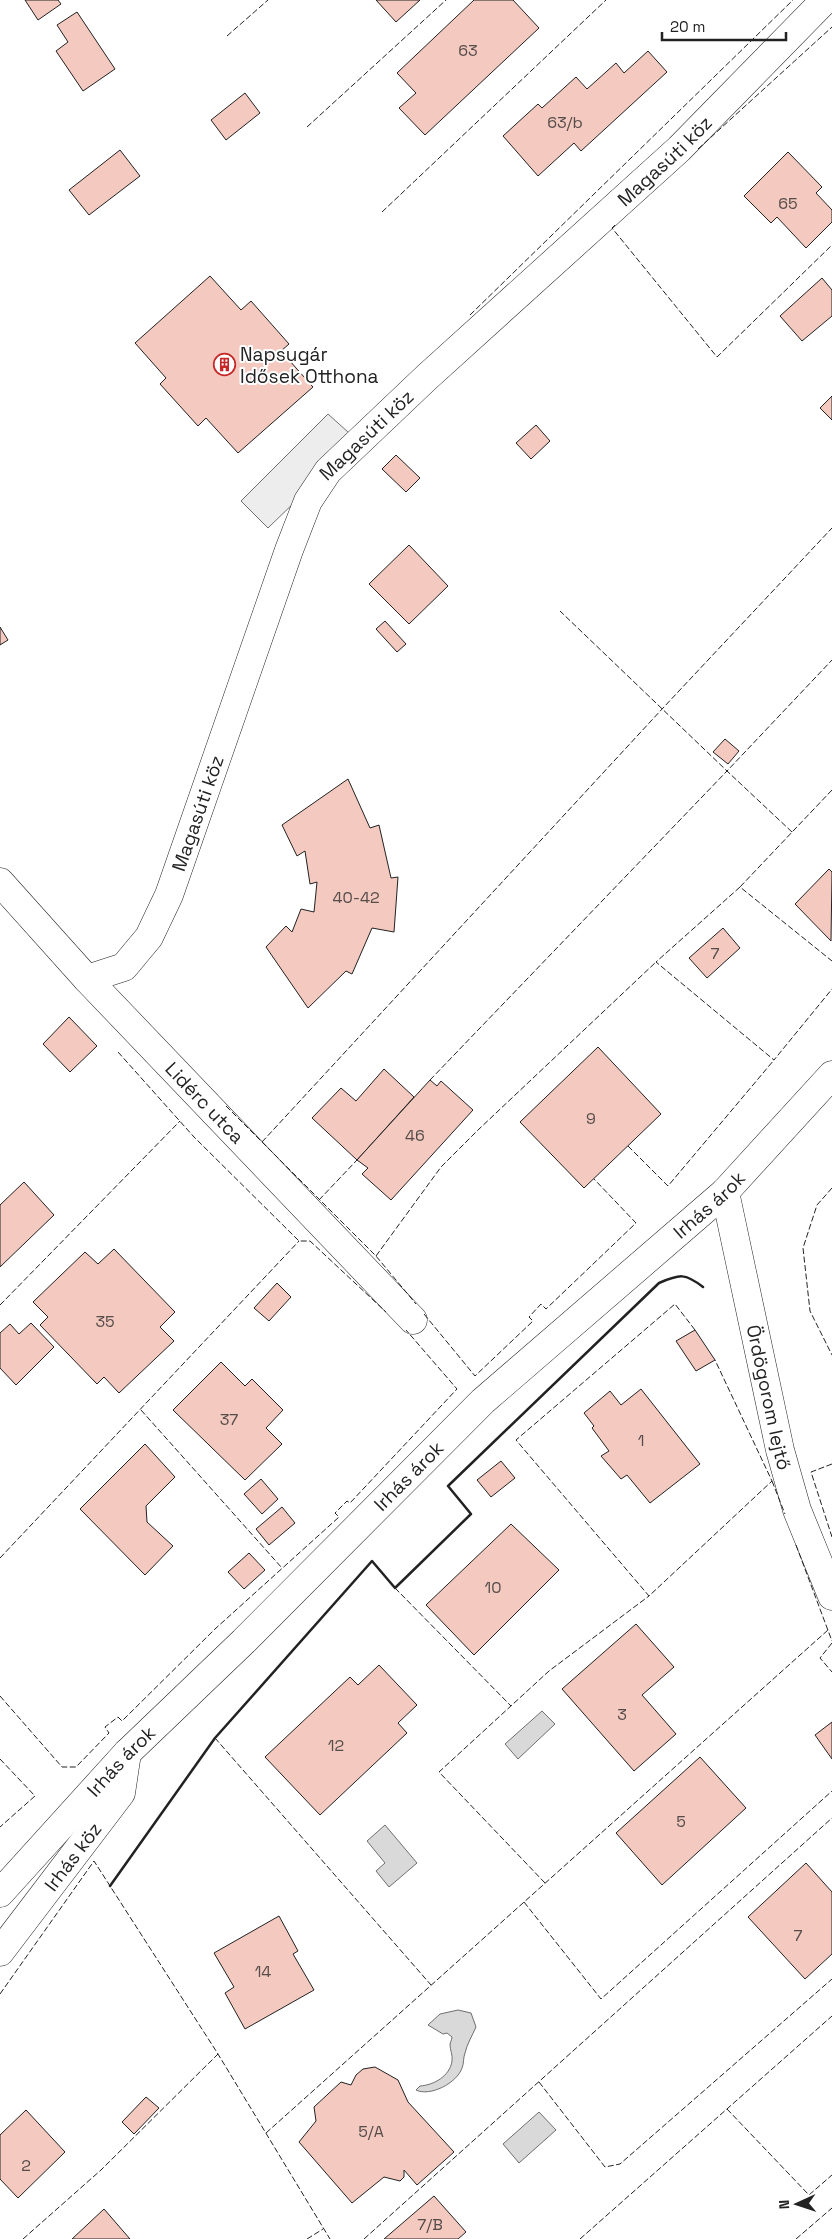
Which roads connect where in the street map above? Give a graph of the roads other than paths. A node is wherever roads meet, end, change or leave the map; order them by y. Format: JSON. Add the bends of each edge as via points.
{"nodes":[{"id":1,"x":825,"y":0,"type":"edge"},
{"id":2,"x":0,"y":882,"type":"edge"},
{"id":3,"x":87,"y":979,"type":"junction"},
{"id":4,"x":832,"y":1074,"type":"edge"},
{"id":5,"x":725,"y":1192,"type":"junction"},
{"id":6,"x":413,"y":1320,"type":"dead end"},
{"id":7,"x":832,"y":1596,"type":"edge"},
{"id":8,"x":127,"y":1753,"type":"junction"},
{"id":9,"x":0,"y":1893,"type":"edge"},
{"id":10,"x":0,"y":1952,"type":"edge"}],
"edges":[{"from":1,"to":3,"type":"street","name":"Magasúti köz","via":[[679,149],[420,383],[328,471],[308,501],[289,550],[169,895],[149,937],[124,967]]},
{"from":2,"to":3,"type":"street","name":"Lidérc utca"},
{"from":3,"to":6,"type":"street","name":"Lidérc utca"},
{"from":4,"to":5,"type":"street","name":"Irhás árok"},
{"from":5,"to":7,"type":"street","name":"Ördögorom lejtő","via":[[780,1450],[797,1510]]},
{"from":5,"to":8,"type":"street","name":"Irhás árok","via":[[483,1401],[244,1641]]},
{"from":8,"to":9,"type":"street","name":"Irhás árok"},
{"from":8,"to":10,"type":"street","name":"Irhás köz","via":[[121,1793]]}]}
